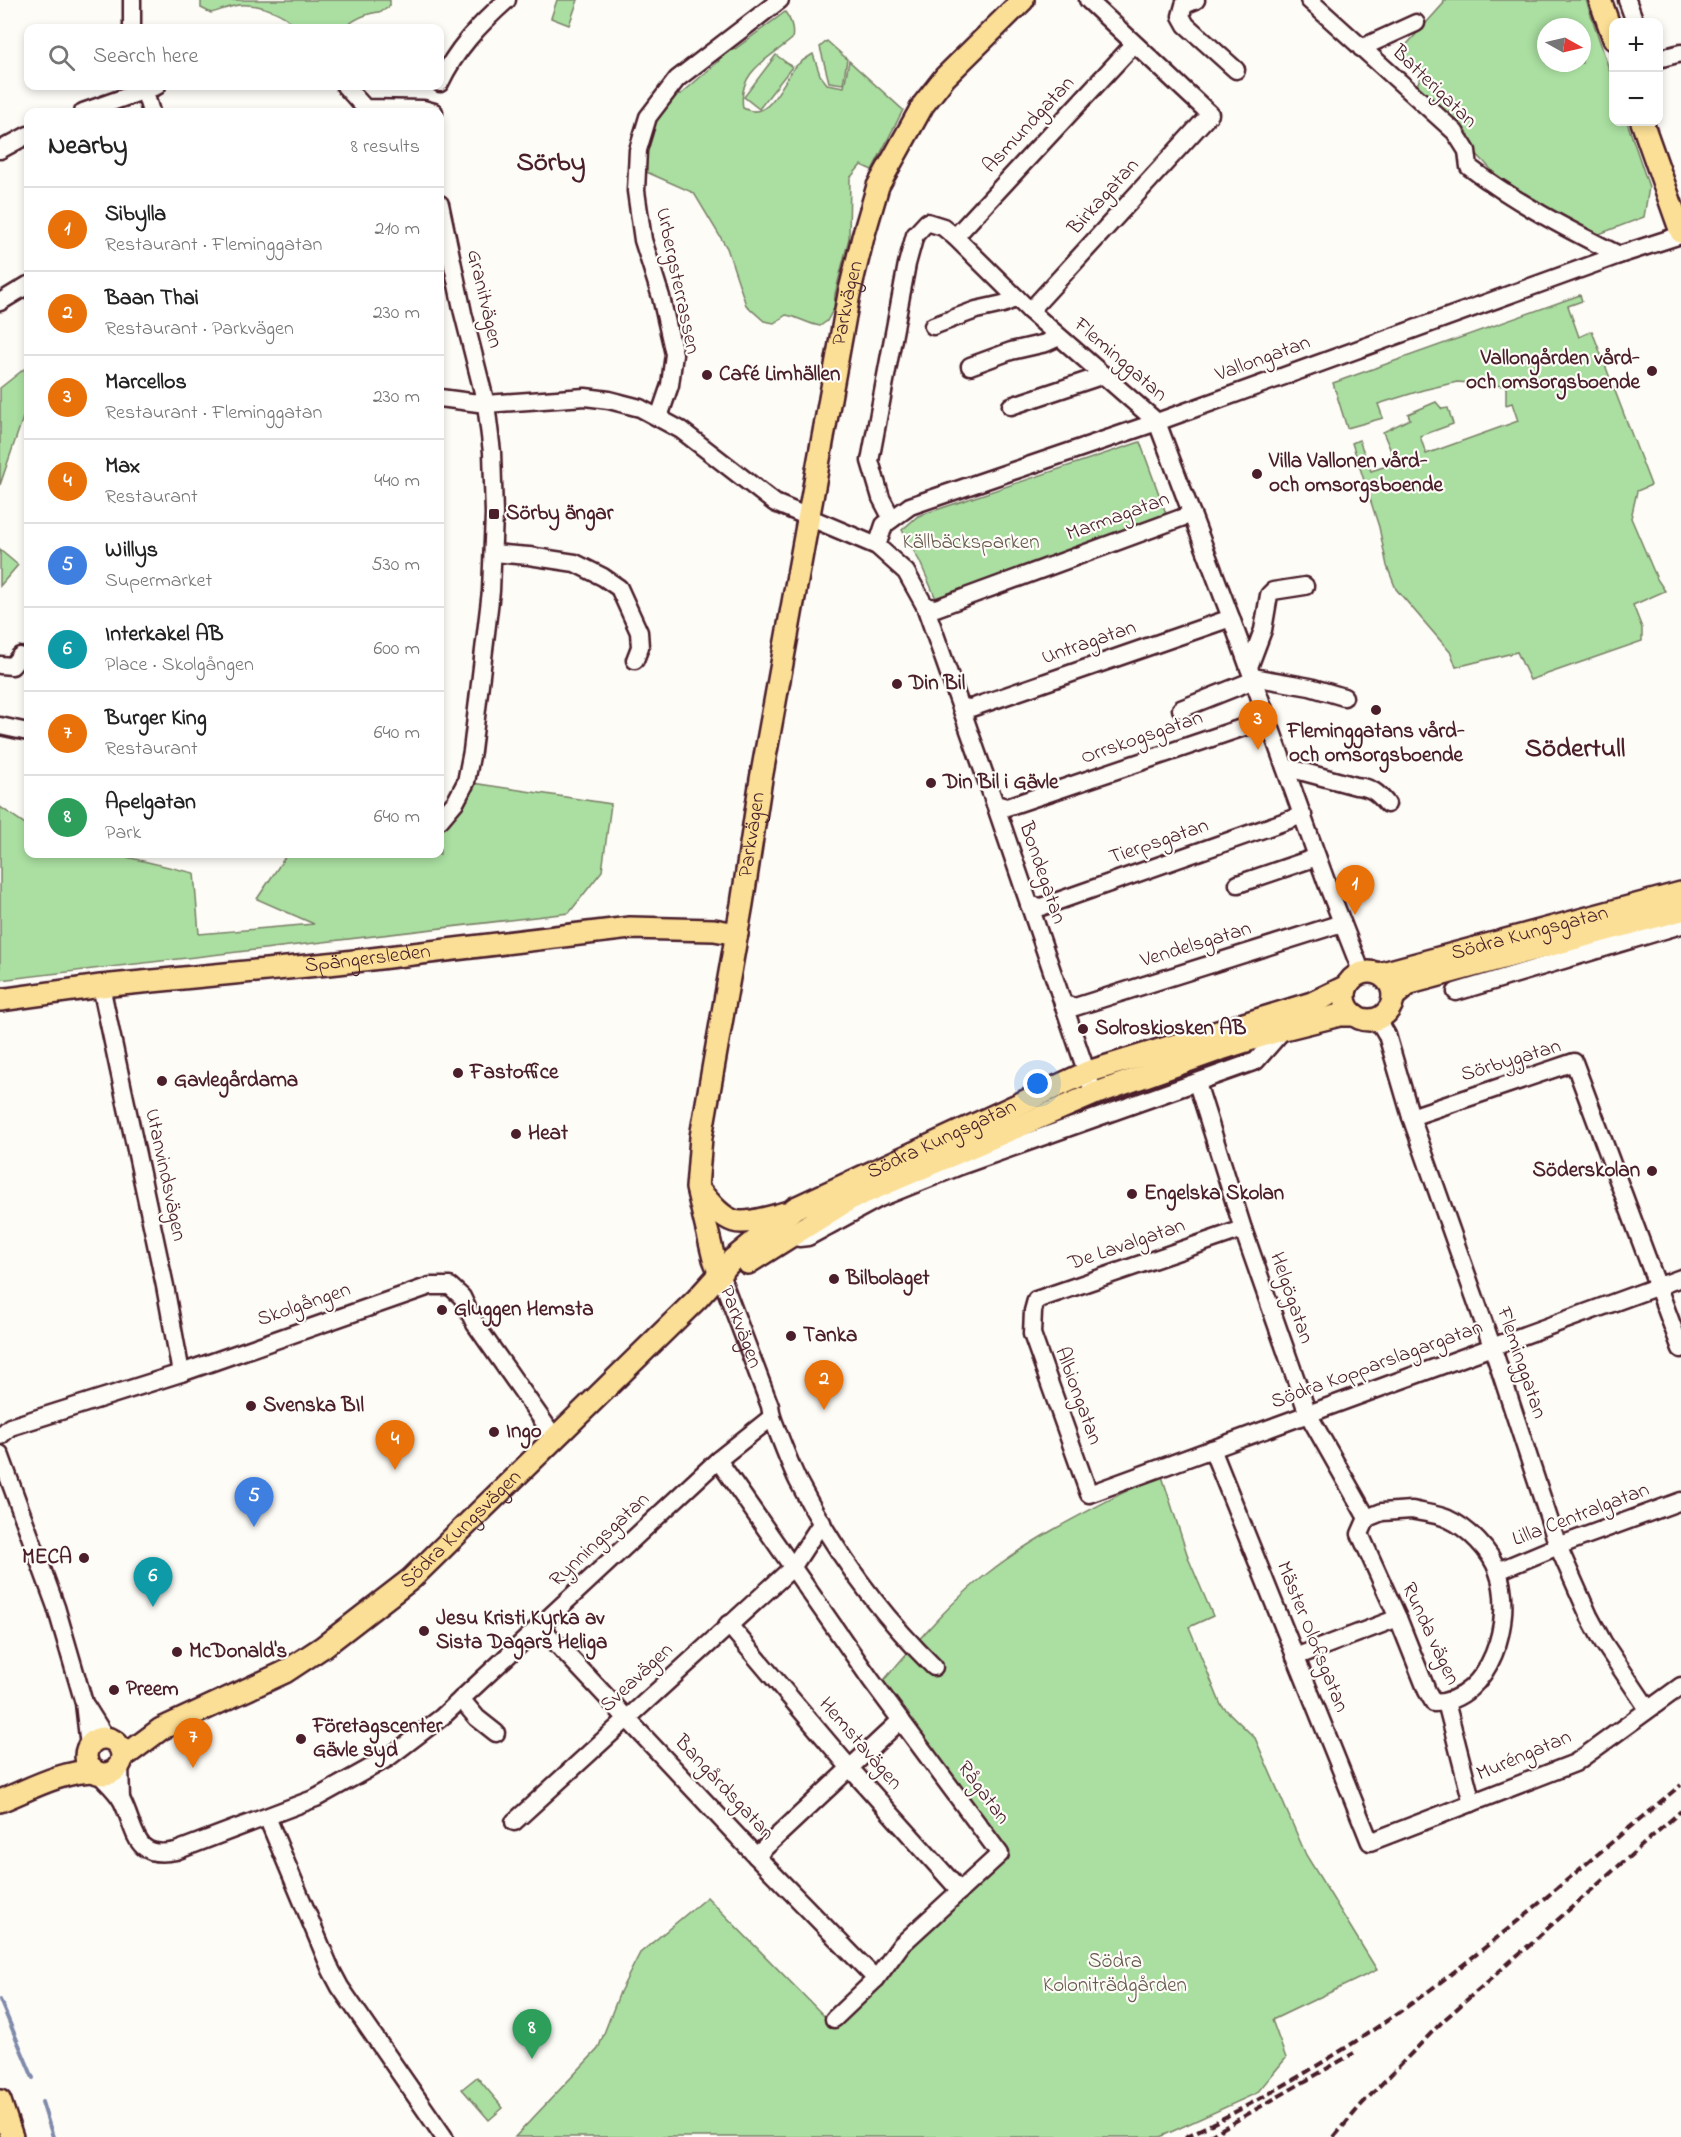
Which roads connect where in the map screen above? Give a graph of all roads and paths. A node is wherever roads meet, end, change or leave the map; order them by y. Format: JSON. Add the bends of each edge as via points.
{"nodes":[{"id":1,"x":132,"y":0,"type":"edge"},
{"id":2,"x":507,"y":0,"type":"edge"},
{"id":3,"x":780,"y":0,"type":"edge"},
{"id":4,"x":1023,"y":0,"type":"edge"},
{"id":5,"x":1088,"y":0,"type":"edge"},
{"id":6,"x":1196,"y":0,"type":"edge"},
{"id":7,"x":1309,"y":0,"type":"edge"},
{"id":8,"x":1600,"y":0,"type":"edge"},
{"id":9,"x":1627,"y":0,"type":"edge"},
{"id":10,"x":1634,"y":18,"type":"edge"},
{"id":11,"x":1416,"y":23,"type":"dead end"},
{"id":12,"x":132,"y":24,"type":"edge"},
{"id":13,"x":1609,"y":25,"type":"edge"},
{"id":14,"x":1134,"y":44,"type":"junction"},
{"id":15,"x":1361,"y":48,"type":"junction"},
{"id":16,"x":1681,"y":53,"type":"edge"},
{"id":17,"x":1663,"y":58,"type":"edge"},
{"id":18,"x":1236,"y":70,"type":"dead end"},
{"id":19,"x":444,"y":74,"type":"edge"},
{"id":20,"x":140,"y":90,"type":"edge"},
{"id":21,"x":148,"y":90,"type":"edge"},
{"id":22,"x":348,"y":90,"type":"edge"},
{"id":23,"x":438,"y":90,"type":"edge"},
{"id":24,"x":93,"y":108,"type":"edge"},
{"id":25,"x":151,"y":108,"type":"edge"},
{"id":26,"x":363,"y":108,"type":"edge"},
{"id":27,"x":435,"y":108,"type":"edge"},
{"id":28,"x":1643,"y":126,"type":"edge"},
{"id":29,"x":24,"y":137,"type":"edge"},
{"id":30,"x":0,"y":150,"type":"edge"},
{"id":31,"x":444,"y":223,"type":"edge"},
{"id":32,"x":1681,"y":234,"type":"edge"},
{"id":33,"x":956,"y":237,"type":"junction"},
{"id":34,"x":1618,"y":255,"type":"junction"},
{"id":35,"x":24,"y":287,"type":"edge"},
{"id":36,"x":1017,"y":298,"type":"junction"},
{"id":37,"x":0,"y":302,"type":"edge"},
{"id":38,"x":1030,"y":311,"type":"junction"},
{"id":39,"x":933,"y":326,"type":"dead end"},
{"id":40,"x":1059,"y":337,"type":"junction"},
{"id":41,"x":970,"y":366,"type":"dead end"},
{"id":42,"x":1104,"y":375,"type":"junction"},
{"id":43,"x":444,"y":399,"type":"edge"},
{"id":44,"x":486,"y":404,"type":"junction"},
{"id":45,"x":1011,"y":406,"type":"dead end"},
{"id":46,"x":659,"y":417,"type":"junction"},
{"id":47,"x":1157,"y":422,"type":"junction"},
{"id":48,"x":1192,"y":514,"type":"junction"},
{"id":49,"x":809,"y":518,"type":"junction"},
{"id":50,"x":892,"y":519,"type":"junction"},
{"id":51,"x":877,"y":546,"type":"junction"},
{"id":52,"x":493,"y":553,"type":"junction"},
{"id":53,"x":1305,"y":586,"type":"dead end"},
{"id":54,"x":925,"y":606,"type":"junction"},
{"id":55,"x":1231,"y":618,"type":"junction"},
{"id":56,"x":20,"y":656,"type":"dead end"},
{"id":57,"x":635,"y":660,"type":"dead end"},
{"id":58,"x":0,"y":665,"type":"edge"},
{"id":59,"x":1252,"y":675,"type":"junction"},
{"id":60,"x":1344,"y":697,"type":"dead end"},
{"id":61,"x":961,"y":706,"type":"junction"},
{"id":62,"x":1181,"y":709,"type":"dead end"},
{"id":63,"x":1268,"y":719,"type":"junction"},
{"id":64,"x":0,"y":726,"type":"edge"},
{"id":65,"x":24,"y":731,"type":"edge"},
{"id":66,"x":1285,"y":767,"type":"junction"},
{"id":67,"x":995,"y":804,"type":"junction"},
{"id":68,"x":1387,"y":804,"type":"dead end"},
{"id":69,"x":444,"y":815,"type":"edge"},
{"id":70,"x":1303,"y":815,"type":"junction"},
{"id":71,"x":1317,"y":857,"type":"junction"},
{"id":72,"x":1238,"y":884,"type":"dead end"},
{"id":73,"x":1681,"y":893,"type":"edge"},
{"id":74,"x":1029,"y":905,"type":"junction"},
{"id":75,"x":1681,"y":910,"type":"edge"},
{"id":76,"x":1342,"y":923,"type":"junction"},
{"id":77,"x":1681,"y":925,"type":"edge"},
{"id":78,"x":737,"y":934,"type":"junction"},
{"id":79,"x":1362,"y":977,"type":"junction"},
{"id":80,"x":101,"y":986,"type":"junction"},
{"id":81,"x":1456,"y":993,"type":"dead end"},
{"id":82,"x":1393,"y":997,"type":"junction"},
{"id":83,"x":0,"y":1000,"type":"edge"},
{"id":84,"x":1063,"y":1004,"type":"junction"},
{"id":85,"x":1354,"y":1015,"type":"junction"},
{"id":86,"x":1377,"y":1018,"type":"junction"},
{"id":87,"x":1284,"y":1029,"type":"junction"},
{"id":88,"x":1088,"y":1072,"type":"junction"},
{"id":89,"x":1197,"y":1083,"type":"junction"},
{"id":90,"x":1094,"y":1094,"type":"junction"},
{"id":91,"x":1411,"y":1117,"type":"junction"},
{"id":92,"x":697,"y":1188,"type":"junction"},
{"id":93,"x":789,"y":1213,"type":"junction"},
{"id":94,"x":1243,"y":1228,"type":"junction"},
{"id":95,"x":777,"y":1243,"type":"junction"},
{"id":96,"x":720,"y":1274,"type":"junction"},
{"id":97,"x":1681,"y":1278,"type":"edge"},
{"id":98,"x":1657,"y":1287,"type":"junction"},
{"id":99,"x":1033,"y":1311,"type":"joint"},
{"id":100,"x":1492,"y":1346,"type":"junction"},
{"id":101,"x":1681,"y":1349,"type":"edge"},
{"id":102,"x":181,"y":1373,"type":"junction"},
{"id":103,"x":1308,"y":1414,"type":"junction"},
{"id":104,"x":772,"y":1417,"type":"junction"},
{"id":105,"x":0,"y":1436,"type":"edge"},
{"id":106,"x":555,"y":1438,"type":"junction"},
{"id":107,"x":1212,"y":1449,"type":"junction"},
{"id":108,"x":0,"y":1454,"type":"edge"},
{"id":109,"x":718,"y":1460,"type":"junction"},
{"id":110,"x":1089,"y":1494,"type":"joint"},
{"id":111,"x":1681,"y":1501,"type":"edge"},
{"id":112,"x":1367,"y":1518,"type":"junction"},
{"id":113,"x":822,"y":1522,"type":"junction"},
{"id":114,"x":1558,"y":1546,"type":"junction"},
{"id":115,"x":792,"y":1568,"type":"junction"},
{"id":116,"x":1498,"y":1571,"type":"junction"},
{"id":117,"x":1398,"y":1618,"type":"junction"},
{"id":118,"x":728,"y":1624,"type":"junction"},
{"id":119,"x":541,"y":1627,"type":"junction"},
{"id":120,"x":1295,"y":1657,"type":"junction"},
{"id":121,"x":934,"y":1667,"type":"dead end"},
{"id":122,"x":1681,"y":1686,"type":"edge"},
{"id":123,"x":461,"y":1699,"type":"junction"},
{"id":124,"x":1446,"y":1702,"type":"junction"},
{"id":125,"x":1648,"y":1709,"type":"junction"},
{"id":126,"x":626,"y":1718,"type":"junction"},
{"id":127,"x":902,"y":1720,"type":"junction"},
{"id":128,"x":495,"y":1733,"type":"dead end"},
{"id":129,"x":106,"y":1749,"type":"junction"},
{"id":130,"x":849,"y":1767,"type":"junction"},
{"id":131,"x":96,"y":1772,"type":"junction"},
{"id":132,"x":0,"y":1793,"type":"edge"},
{"id":133,"x":121,"y":1799,"type":"junction"},
{"id":134,"x":0,"y":1801,"type":"edge"},
{"id":135,"x":1472,"y":1803,"type":"junction"},
{"id":136,"x":267,"y":1817,"type":"junction"},
{"id":137,"x":514,"y":1821,"type":"dead end"},
{"id":138,"x":1370,"y":1842,"type":"joint"},
{"id":139,"x":756,"y":1856,"type":"junction"},
{"id":140,"x":960,"y":1891,"type":"junction"},
{"id":141,"x":876,"y":1979,"type":"junction"},
{"id":142,"x":834,"y":2019,"type":"dead end"},
{"id":143,"x":0,"y":2101,"type":"edge"},
{"id":144,"x":12,"y":2137,"type":"edge"},
{"id":145,"x":444,"y":2137,"type":"edge"}],
"edges":[{"from":1,"to":12,"type":"street"},
{"from":2,"to":19,"type":"street","via":[[462,45]]},
{"from":3,"to":46,"type":"street","name":"Urbergsterrassen","via":[[677,79],[648,117],[638,150],[636,192],[643,240],[674,354],[670,385]]},
{"from":4,"to":49,"type":"main road","name":"Parkvägen","via":[[922,105],[878,186],[849,294]]},
{"from":5,"to":14,"type":"street"},
{"from":6,"to":18,"type":"street","via":[[1184,5],[1181,16],[1186,25]]},
{"from":7,"to":15,"type":"street","name":"Batterigatan"},
{"from":8,"to":13,"type":"main road"},
{"from":9,"to":10,"type":"street"},
{"from":11,"to":15,"type":"street"},
{"from":14,"to":33,"type":"street","name":"Asmundgatan"},
{"from":14,"to":38,"type":"street","name":"Birkagatan","via":[[1210,114]]},
{"from":15,"to":34,"type":"street","name":"Batterigatan","via":[[1455,132],[1467,152],[1469,167],[1498,189]]},
{"from":16,"to":17,"type":"street"},
{"from":20,"to":24,"type":"street"},
{"from":21,"to":25,"type":"street"},
{"from":22,"to":26,"type":"street"},
{"from":23,"to":27,"type":"street"},
{"from":28,"to":32,"type":"main road"},
{"from":29,"to":30,"type":"street"},
{"from":31,"to":44,"type":"street","name":"Granitvägen"},
{"from":32,"to":34,"type":"street","name":"Vallongatan"},
{"from":33,"to":36,"type":"street","name":"Fleminggatan"},
{"from":33,"to":50,"type":"street","name":"Fleminggatan","via":[[927,222],[915,235],[908,264],[870,460]]},
{"from":34,"to":47,"type":"street","name":"Vallongatan"},
{"from":35,"to":37,"type":"street"},
{"from":36,"to":38,"type":"street","name":"Fleminggatan"},
{"from":36,"to":39,"type":"street"},
{"from":38,"to":40,"type":"street","name":"Fleminggatan"},
{"from":40,"to":41,"type":"street"},
{"from":40,"to":42,"type":"street","name":"Fleminggatan"},
{"from":42,"to":45,"type":"street"},
{"from":42,"to":47,"type":"street","name":"Fleminggatan"},
{"from":43,"to":44,"type":"street","name":"Bondegatan"},
{"from":44,"to":46,"type":"street","name":"Bondegatan","via":[[585,397],[640,408]]},
{"from":44,"to":52,"type":"street","name":"Granitvägen","via":[[492,452]]},
{"from":46,"to":49,"type":"street","name":"Bondegatan","via":[[775,503]]},
{"from":47,"to":48,"type":"street","name":"Fleminggatan"},
{"from":47,"to":50,"type":"street","name":"Vallongatan","via":[[910,507]]},
{"from":48,"to":54,"type":"street","name":"Marmagatan","via":[[936,608]]},
{"from":48,"to":55,"type":"street","name":"Fleminggatan"},
{"from":49,"to":51,"type":"street","name":"Bondegatan"},
{"from":49,"to":78,"type":"main road","name":"Parkvägen"},
{"from":50,"to":51,"type":"street","via":[[884,525]]},
{"from":51,"to":54,"type":"street","name":"Bondegatan","via":[[906,572]]},
{"from":52,"to":57,"type":"street","via":[[575,563],[619,588],[639,632],[640,647]]},
{"from":52,"to":69,"type":"street","name":"Granitvägen","via":[[485,652],[466,782]]},
{"from":53,"to":59,"type":"street","via":[[1269,595]]},
{"from":54,"to":61,"type":"street","name":"Bondegatan"},
{"from":55,"to":59,"type":"street","name":"Fleminggatan"},
{"from":55,"to":61,"type":"street","name":"Untragatan","via":[[971,708]]},
{"from":56,"to":58,"type":"street","via":[[12,666]]},
{"from":59,"to":60,"type":"street"},
{"from":59,"to":62,"type":"street"},
{"from":59,"to":63,"type":"street","name":"Fleminggatan"},
{"from":61,"to":67,"type":"street","name":"Bondegatan"},
{"from":63,"to":66,"type":"street","name":"Fleminggatan"},
{"from":63,"to":67,"type":"street","name":"Orrskogsgatan","via":[[1007,807]]},
{"from":64,"to":65,"type":"street"},
{"from":66,"to":68,"type":"street","via":[[1366,786]]},
{"from":66,"to":70,"type":"street","name":"Fleminggatan"},
{"from":67,"to":74,"type":"street","name":"Bondegatan"},
{"from":70,"to":71,"type":"street","name":"Fleminggatan"},
{"from":70,"to":74,"type":"street","name":"Tierpsgatan","via":[[1041,907]]},
{"from":71,"to":72,"type":"street"},
{"from":71,"to":76,"type":"street","name":"Fleminggatan"},
{"from":73,"to":79,"type":"main road","name":"Södra Kungsgatan"},
{"from":74,"to":84,"type":"street","name":"Bondegatan"},
{"from":75,"to":82,"type":"main road","name":"Södra Kungsgatan","via":[[1410,983]]},
{"from":76,"to":79,"type":"street","name":"Fleminggatan"},
{"from":76,"to":84,"type":"street","name":"Vendelsgatan","via":[[1075,1007]]},
{"from":77,"to":81,"type":"street","name":"Södra Kungsgatan"},
{"from":78,"to":80,"type":"main road","name":"Spängersleden","via":[[630,928]]},
{"from":78,"to":92,"type":"main road","name":"Parkvägen","via":[[700,1137]]},
{"from":79,"to":82,"type":"main road","via":[[1389,983]]},
{"from":79,"to":85,"type":"main road","via":[[1345,995]]},
{"from":79,"to":88,"type":"main road","name":"Södra Kungsgatan","via":[[1312,1003]]},
{"from":80,"to":83,"type":"main road","name":"Spängersleden"},
{"from":80,"to":102,"type":"street","name":"Utanvindsvägen"},
{"from":82,"to":86,"type":"main road","name":"Södra Kungsgatan","via":[[1388,1010]]},
{"from":84,"to":88,"type":"street","name":"Bondegatan"},
{"from":85,"to":86,"type":"main road","name":"Södra Kungsgatan","via":[[1368,1020]]},
{"from":85,"to":87,"type":"main road","name":"Södra Kungsgatan"},
{"from":86,"to":91,"type":"street","name":"Fleminggatan","via":[[1387,1035]]},
{"from":87,"to":89,"type":"street","name":"Södra Kungsgatan","via":[[1256,1061]]},
{"from":87,"to":90,"type":"main road","name":"Södra Kungsgatan"},
{"from":88,"to":90,"type":"street","name":"Bondegatan"},
{"from":88,"to":93,"type":"main road","name":"Södra Kungsgatan"},
{"from":89,"to":94,"type":"street","name":"Helgögatan"},
{"from":89,"to":95,"type":"street","name":"Södra Kungsgatan","via":[[960,1166],[880,1198],[808,1237]]},
{"from":90,"to":95,"type":"main road","name":"Södra Kungsgatan","via":[[850,1198]]},
{"from":91,"to":98,"type":"street","name":"Sörbygatan","via":[[1574,1062]]},
{"from":91,"to":100,"type":"street","name":"Fleminggatan"},
{"from":92,"to":93,"type":"main road","via":[[716,1209],[734,1221]]},
{"from":92,"to":96,"type":"main road","name":"Parkvägen"},
{"from":93,"to":96,"type":"main road","name":"Södra Kungsgatan"},
{"from":94,"to":99,"type":"street","name":"De Lavalgatan","via":[[1049,1294],[1036,1300]]},
{"from":94,"to":103,"type":"street","name":"Helgögatan"},
{"from":95,"to":96,"type":"main road","name":"Södra Kungsgatan","via":[[740,1268]]},
{"from":96,"to":104,"type":"street","name":"Parkvägen"},
{"from":96,"to":106,"type":"main road","name":"Södra Kungsvägen"},
{"from":97,"to":98,"type":"street","name":"Södra Kopparslagargatan"},
{"from":98,"to":100,"type":"street","name":"Södra Kopparslagargatan"},
{"from":98,"to":101,"type":"street","name":"Sörbygatan"},
{"from":99,"to":110,"type":"street","name":"Albiongatan","via":[[1032,1334]]},
{"from":100,"to":103,"type":"street","name":"Södra Kopparslagargatan"},
{"from":100,"to":114,"type":"street","name":"Fleminggatan"},
{"from":102,"to":105,"type":"street","name":"Skolgången","via":[[9,1427]]},
{"from":102,"to":106,"type":"street","name":"Skolgången","via":[[430,1286],[450,1286],[462,1297],[475,1324]]},
{"from":103,"to":107,"type":"street","name":"Södra Kopparslagargatan"},
{"from":103,"to":112,"type":"street","name":"Helgögatan"},
{"from":104,"to":109,"type":"street","name":"Rynningsgatan"},
{"from":104,"to":113,"type":"street","name":"Parkvägen","via":[[798,1480]]},
{"from":106,"to":129,"type":"main road","name":"Södra Kungsvägen","via":[[411,1579],[323,1647],[268,1681]]},
{"from":107,"to":110,"type":"street","name":"Södra Kopparslagargatan"},
{"from":107,"to":120,"type":"street","name":"Mäster Olofsgatan"},
{"from":108,"to":129,"type":"street","via":[[56,1607],[84,1703]]},
{"from":109,"to":115,"type":"street","name":"Rågatan"},
{"from":109,"to":119,"type":"street","name":"Rynningsgatan"},
{"from":111,"to":114,"type":"street","name":"Lilla Centralgatan"},
{"from":112,"to":116,"type":"street","name":"Runda vägen","via":[[1382,1512],[1412,1510],[1447,1518],[1467,1531]]},
{"from":112,"to":117,"type":"street","name":"Runda vägen","via":[[1360,1534]]},
{"from":113,"to":115,"type":"street"},
{"from":113,"to":121,"type":"street","name":"Parkvägen","via":[[871,1594]]},
{"from":114,"to":116,"type":"street","name":"Lilla Centralgatan"},
{"from":114,"to":125,"type":"street","name":"Fleminggatan","via":[[1589,1616]]},
{"from":115,"to":118,"type":"street","name":"Sveavägen"},
{"from":115,"to":127,"type":"street","name":"Rågatan"},
{"from":116,"to":124,"type":"street","name":"Runda vägen","via":[[1503,1593],[1503,1630],[1492,1658],[1466,1694]]},
{"from":117,"to":120,"type":"street"},
{"from":117,"to":124,"type":"street","name":"Runda vägen","via":[[1427,1691],[1434,1703]]},
{"from":118,"to":126,"type":"street","name":"Sveavägen"},
{"from":118,"to":130,"type":"street","name":"Hemstavägen"},
{"from":119,"to":123,"type":"street","name":"Rynningsgatan"},
{"from":119,"to":126,"type":"street","name":"Bangårdsgatan"},
{"from":120,"to":138,"type":"street","name":"Mäster Olofsgatan"},
{"from":122,"to":125,"type":"street","name":"Muréngatan"},
{"from":123,"to":128,"type":"street"},
{"from":123,"to":136,"type":"street","name":"Rynningsgatan","via":[[374,1767],[316,1798]]},
{"from":124,"to":135,"type":"street"},
{"from":125,"to":135,"type":"street","name":"Muréngatan","via":[[1575,1763]]},
{"from":126,"to":137,"type":"street","name":"Sveavägen"},
{"from":126,"to":139,"type":"street","name":"Bangårdsgatan"},
{"from":127,"to":130,"type":"street"},
{"from":127,"to":140,"type":"street","name":"Rågatan","via":[[1000,1854]]},
{"from":129,"to":131,"type":"main road","via":[[87,1761]]},
{"from":129,"to":132,"type":"main road","name":"Södra Kungsvägen"},
{"from":129,"to":133,"type":"street"},
{"from":130,"to":139,"type":"street"},
{"from":130,"to":140,"type":"street","name":"Hemstavägen"},
{"from":131,"to":133,"type":"street"},
{"from":131,"to":134,"type":"main road","via":[[84,1771],[53,1780]]},
{"from":133,"to":136,"type":"street","name":"Rynningsgatan","via":[[136,1836],[149,1852],[163,1854]]},
{"from":135,"to":138,"type":"street","name":"Muréngatan"},
{"from":136,"to":145,"type":"street","via":[[340,1987]]},
{"from":139,"to":141,"type":"street","name":"Bangårdsgatan"},
{"from":140,"to":141,"type":"street","name":"Rågatan","via":[[901,1945]]},
{"from":141,"to":142,"type":"street","name":"Rågatan"},
{"from":143,"to":144,"type":"main road"}]}
